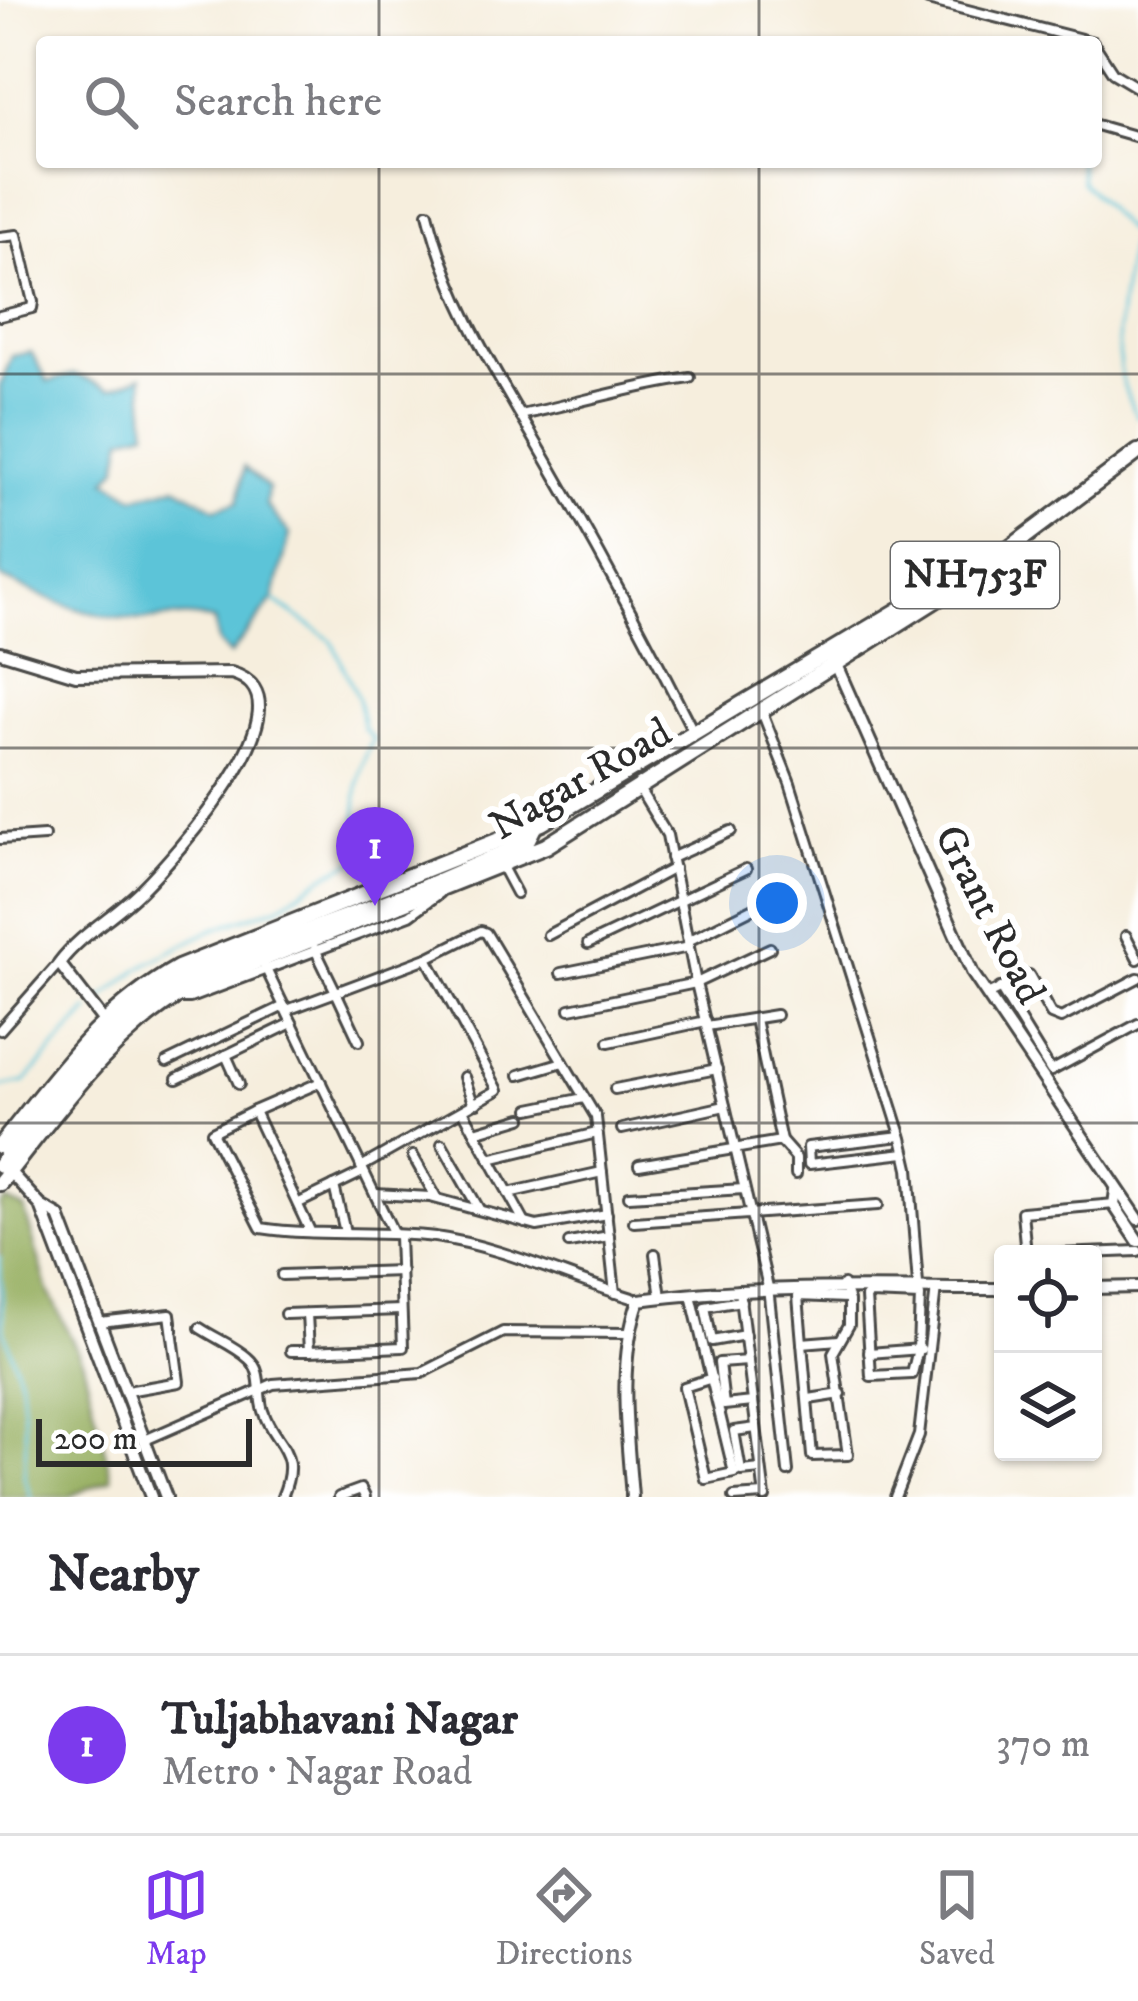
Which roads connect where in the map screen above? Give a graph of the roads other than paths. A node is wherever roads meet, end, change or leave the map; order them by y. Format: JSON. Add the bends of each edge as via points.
{"nodes":[{"id":1,"x":928,"y":0,"type":"edge"},
{"id":2,"x":1064,"y":36,"type":"edge"},
{"id":3,"x":1102,"y":56,"type":"edge"},
{"id":4,"x":1138,"y":88,"type":"edge"},
{"id":5,"x":1102,"y":127,"type":"edge"},
{"id":6,"x":1138,"y":137,"type":"edge"},
{"id":7,"x":428,"y":213,"type":"dead end"},
{"id":8,"x":0,"y":237,"type":"edge"},
{"id":9,"x":0,"y":316,"type":"edge"},
{"id":10,"x":690,"y":378,"type":"dead end"},
{"id":11,"x":521,"y":415,"type":"junction"},
{"id":12,"x":1138,"y":440,"type":"edge"},
{"id":13,"x":1138,"y":452,"type":"edge"},
{"id":14,"x":0,"y":652,"type":"edge"},
{"id":15,"x":833,"y":658,"type":"junction"},
{"id":16,"x":761,"y":711,"type":"junction"},
{"id":17,"x":694,"y":733,"type":"junction"},
{"id":18,"x":638,"y":787,"type":"junction"},
{"id":19,"x":538,"y":825,"type":"junction"},
{"id":20,"x":731,"y":830,"type":"dead end"},
{"id":21,"x":44,"y":836,"type":"dead end"},
{"id":22,"x":0,"y":839,"type":"edge"},
{"id":23,"x":554,"y":842,"type":"junction"},
{"id":24,"x":672,"y":863,"type":"junction"},
{"id":25,"x":501,"y":866,"type":"junction"},
{"id":26,"x":746,"y":868,"type":"dead end"},
{"id":27,"x":446,"y":889,"type":"junction"},
{"id":28,"x":515,"y":893,"type":"dead end"},
{"id":29,"x":680,"y":900,"type":"junction"},
{"id":30,"x":760,"y":905,"type":"dead end"},
{"id":31,"x":548,"y":935,"type":"dead end"},
{"id":32,"x":1126,"y":936,"type":"dead end"},
{"id":33,"x":588,"y":944,"type":"dead end"},
{"id":34,"x":689,"y":944,"type":"junction"},
{"id":35,"x":770,"y":948,"type":"dead end"},
{"id":36,"x":315,"y":949,"type":"junction"},
{"id":37,"x":427,"y":958,"type":"junction"},
{"id":38,"x":1138,"y":959,"type":"edge"},
{"id":39,"x":58,"y":963,"type":"junction"},
{"id":40,"x":265,"y":967,"type":"junction"},
{"id":41,"x":561,"y":973,"type":"dead end"},
{"id":42,"x":1138,"y":978,"type":"edge"},
{"id":43,"x":696,"y":982,"type":"junction"},
{"id":44,"x":1000,"y":988,"type":"junction"},
{"id":45,"x":336,"y":992,"type":"junction"},
{"id":46,"x":987,"y":995,"type":"junction"},
{"id":47,"x":173,"y":998,"type":"junction"},
{"id":48,"x":285,"y":1008,"type":"junction"},
{"id":49,"x":570,"y":1010,"type":"dead end"},
{"id":50,"x":776,"y":1015,"type":"dead end"},
{"id":51,"x":755,"y":1018,"type":"junction"},
{"id":52,"x":103,"y":1020,"type":"junction"},
{"id":53,"x":292,"y":1023,"type":"junction"},
{"id":54,"x":706,"y":1024,"type":"junction"},
{"id":55,"x":1138,"y":1024,"type":"edge"},
{"id":56,"x":0,"y":1030,"type":"edge"},
{"id":57,"x":359,"y":1041,"type":"dead end"},
{"id":58,"x":609,"y":1042,"type":"dead end"},
{"id":59,"x":226,"y":1055,"type":"junction"},
{"id":60,"x":167,"y":1062,"type":"dead end"},
{"id":61,"x":563,"y":1062,"type":"junction"},
{"id":62,"x":717,"y":1069,"type":"junction"},
{"id":63,"x":519,"y":1075,"type":"dead end"},
{"id":64,"x":464,"y":1077,"type":"dead end"},
{"id":65,"x":178,"y":1079,"type":"dead end"},
{"id":66,"x":321,"y":1082,"type":"junction"},
{"id":67,"x":239,"y":1084,"type":"dead end"},
{"id":68,"x":615,"y":1089,"type":"dead end"},
{"id":69,"x":584,"y":1097,"type":"junction"},
{"id":70,"x":478,"y":1103,"type":"junction"},
{"id":71,"x":725,"y":1106,"type":"junction"},
{"id":72,"x":530,"y":1109,"type":"dead end"},
{"id":73,"x":254,"y":1111,"type":"junction"},
{"id":74,"x":464,"y":1112,"type":"junction"},
{"id":75,"x":522,"y":1118,"type":"dead end"},
{"id":76,"x":622,"y":1130,"type":"dead end"},
{"id":77,"x":475,"y":1132,"type":"junction"},
{"id":78,"x":597,"y":1133,"type":"junction"},
{"id":79,"x":902,"y":1136,"type":"junction"},
{"id":80,"x":781,"y":1141,"type":"junction"},
{"id":81,"x":3,"y":1142,"type":"edge"},
{"id":82,"x":442,"y":1144,"type":"dead end"},
{"id":83,"x":735,"y":1148,"type":"junction"},
{"id":84,"x":905,"y":1153,"type":"junction"},
{"id":85,"x":413,"y":1156,"type":"dead end"},
{"id":86,"x":489,"y":1159,"type":"junction"},
{"id":87,"x":639,"y":1165,"type":"dead end"},
{"id":88,"x":363,"y":1169,"type":"junction"},
{"id":89,"x":602,"y":1172,"type":"junction"},
{"id":90,"x":3,"y":1173,"type":"edge"},
{"id":91,"x":796,"y":1174,"type":"dead end"},
{"id":92,"x":334,"y":1186,"type":"junction"},
{"id":93,"x":745,"y":1189,"type":"junction"},
{"id":94,"x":508,"y":1192,"type":"junction"},
{"id":95,"x":375,"y":1194,"type":"junction"},
{"id":96,"x":629,"y":1196,"type":"dead end"},
{"id":97,"x":436,"y":1198,"type":"junction"},
{"id":98,"x":1118,"y":1198,"type":"junction"},
{"id":99,"x":299,"y":1203,"type":"junction"},
{"id":100,"x":878,"y":1205,"type":"dead end"},
{"id":101,"x":41,"y":1206,"type":"junction"},
{"id":102,"x":479,"y":1209,"type":"junction"},
{"id":103,"x":607,"y":1214,"type":"junction"},
{"id":104,"x":751,"y":1216,"type":"junction"},
{"id":105,"x":1138,"y":1219,"type":"edge"},
{"id":106,"x":634,"y":1222,"type":"dead end"},
{"id":107,"x":525,"y":1224,"type":"junction"},
{"id":108,"x":310,"y":1231,"type":"junction"},
{"id":109,"x":345,"y":1232,"type":"junction"},
{"id":110,"x":396,"y":1234,"type":"junction"},
{"id":111,"x":609,"y":1236,"type":"junction"},
{"id":112,"x":1138,"y":1241,"type":"edge"},
{"id":113,"x":569,"y":1244,"type":"dead end"},
{"id":114,"x":1025,"y":1245,"type":"edge"},
{"id":115,"x":1138,"y":1251,"type":"edge"},
{"id":116,"x":1102,"y":1252,"type":"edge"},
{"id":117,"x":655,"y":1253,"type":"dead end"},
{"id":118,"x":401,"y":1271,"type":"junction"},
{"id":119,"x":282,"y":1275,"type":"dead end"},
{"id":120,"x":918,"y":1285,"type":"junction"},
{"id":121,"x":936,"y":1286,"type":"junction"},
{"id":122,"x":1138,"y":1287,"type":"edge"},
{"id":123,"x":768,"y":1288,"type":"junction"},
{"id":124,"x":1102,"y":1288,"type":"edge"},
{"id":125,"x":994,"y":1289,"type":"edge"},
{"id":126,"x":846,"y":1290,"type":"junction"},
{"id":127,"x":615,"y":1293,"type":"junction"},
{"id":128,"x":691,"y":1293,"type":"junction"},
{"id":129,"x":740,"y":1295,"type":"junction"},
{"id":130,"x":661,"y":1297,"type":"junction"},
{"id":131,"x":639,"y":1300,"type":"junction"},
{"id":132,"x":401,"y":1310,"type":"junction"},
{"id":133,"x":285,"y":1314,"type":"dead end"},
{"id":134,"x":307,"y":1314,"type":"junction"},
{"id":135,"x":100,"y":1322,"type":"junction"},
{"id":136,"x":200,"y":1328,"type":"dead end"},
{"id":137,"x":630,"y":1333,"type":"junction"},
{"id":138,"x":745,"y":1334,"type":"junction"},
{"id":139,"x":839,"y":1340,"type":"junction"},
{"id":140,"x":802,"y":1343,"type":"junction"},
{"id":141,"x":929,"y":1348,"type":"junction"},
{"id":142,"x":918,"y":1349,"type":"junction"},
{"id":143,"x":291,"y":1351,"type":"dead end"},
{"id":144,"x":309,"y":1351,"type":"junction"},
{"id":145,"x":869,"y":1354,"type":"junction"},
{"id":146,"x":748,"y":1361,"type":"junction"},
{"id":147,"x":712,"y":1378,"type":"junction"},
{"id":148,"x":262,"y":1388,"type":"junction"},
{"id":149,"x":841,"y":1394,"type":"junction"},
{"id":150,"x":128,"y":1395,"type":"junction"},
{"id":151,"x":809,"y":1399,"type":"junction"},
{"id":152,"x":753,"y":1402,"type":"junction"},
{"id":153,"x":115,"y":1404,"type":"junction"},
{"id":154,"x":756,"y":1428,"type":"junction"},
{"id":155,"x":145,"y":1440,"type":"junction"},
{"id":156,"x":761,"y":1469,"type":"junction"},
{"id":157,"x":788,"y":1471,"type":"dead end"},
{"id":158,"x":765,"y":1496,"type":"edge"},
{"id":159,"x":151,"y":1497,"type":"edge"},
{"id":160,"x":166,"y":1497,"type":"edge"},
{"id":161,"x":282,"y":1497,"type":"edge"},
{"id":162,"x":339,"y":1497,"type":"edge"},
{"id":163,"x":364,"y":1497,"type":"edge"},
{"id":164,"x":632,"y":1497,"type":"edge"},
{"id":165,"x":734,"y":1497,"type":"edge"},
{"id":166,"x":896,"y":1497,"type":"edge"}],
"edges":[{"from":1,"to":2,"type":"street"},
{"from":3,"to":4,"type":"street"},
{"from":5,"to":6,"type":"street"},
{"from":7,"to":11,"type":"street","via":[[461,310]]},
{"from":8,"to":9,"type":"street","via":[[17,235],[33,305]]},
{"from":10,"to":11,"type":"street"},
{"from":11,"to":17,"type":"street"},
{"from":12,"to":15,"type":"highway","name":"Nagar Road","number":"NH753F","via":[[996,549]]},
{"from":13,"to":15,"type":"highway","name":"Nagar Road","number":"NH753F","via":[[1001,556]]},
{"from":14,"to":39,"type":"street","via":[[76,675],[230,673],[250,682],[258,703],[246,754],[213,805],[150,881]]},
{"from":15,"to":16,"type":"highway","name":"Nagar Road","number":"NH753F"},
{"from":15,"to":17,"type":"highway","name":"Nagar Road","number":"NH753F"},
{"from":15,"to":46,"type":"street","name":"Grant Road"},
{"from":16,"to":18,"type":"highway","name":"Nagar Road","number":"NH753F"},
{"from":16,"to":79,"type":"street"},
{"from":17,"to":19,"type":"highway","name":"Nagar Road","number":"NH753F"},
{"from":18,"to":23,"type":"highway","name":"Nagar Road","number":"NH753F"},
{"from":18,"to":24,"type":"street","via":[[667,835]]},
{"from":19,"to":23,"type":"highway"},
{"from":19,"to":52,"type":"highway","name":"Nagar Road","number":"NH753F","via":[[178,968]]},
{"from":19,"to":90,"type":"highway","via":[[526,843],[415,891],[183,977],[129,1014],[35,1118]]},
{"from":20,"to":24,"type":"street"},
{"from":21,"to":22,"type":"street"},
{"from":23,"to":25,"type":"highway","name":"Nagar Road","number":"NH753F"},
{"from":24,"to":29,"type":"street"},
{"from":24,"to":31,"type":"street"},
{"from":25,"to":27,"type":"highway","name":"Nagar Road","number":"NH753F"},
{"from":25,"to":28,"type":"street"},
{"from":26,"to":29,"type":"street"},
{"from":27,"to":36,"type":"street","via":[[410,914]]},
{"from":27,"to":47,"type":"highway","name":"Nagar Road","number":"NH753F"},
{"from":29,"to":33,"type":"street"},
{"from":29,"to":34,"type":"street"},
{"from":30,"to":34,"type":"street"},
{"from":32,"to":38,"type":"street"},
{"from":34,"to":41,"type":"street"},
{"from":34,"to":43,"type":"street"},
{"from":35,"to":43,"type":"street"},
{"from":36,"to":40,"type":"street"},
{"from":36,"to":45,"type":"street"},
{"from":37,"to":45,"type":"street"},
{"from":37,"to":61,"type":"street","via":[[486,932]]},
{"from":37,"to":70,"type":"street","via":[[498,1085]]},
{"from":39,"to":52,"type":"street"},
{"from":39,"to":56,"type":"street"},
{"from":40,"to":47,"type":"street"},
{"from":40,"to":48,"type":"street"},
{"from":42,"to":44,"type":"street","via":[[1061,1018],[1029,975]]},
{"from":43,"to":49,"type":"street"},
{"from":43,"to":54,"type":"street"},
{"from":44,"to":46,"type":"street"},
{"from":44,"to":55,"type":"street","via":[[1051,1071]]},
{"from":45,"to":48,"type":"street"},
{"from":45,"to":57,"type":"street"},
{"from":46,"to":98,"type":"street","name":"Grant Road"},
{"from":47,"to":90,"type":"highway","name":"Nagar Road","number":"NH753F","via":[[128,1029]]},
{"from":48,"to":53,"type":"street"},
{"from":48,"to":60,"type":"street"},
{"from":50,"to":51,"type":"street"},
{"from":51,"to":54,"type":"street"},
{"from":51,"to":80,"type":"street"},
{"from":52,"to":81,"type":"highway","name":"Nagar Road","number":"NH753F"},
{"from":53,"to":59,"type":"street"},
{"from":53,"to":66,"type":"street"},
{"from":54,"to":58,"type":"street"},
{"from":54,"to":62,"type":"street"},
{"from":59,"to":65,"type":"street"},
{"from":59,"to":67,"type":"street"},
{"from":61,"to":63,"type":"street"},
{"from":61,"to":69,"type":"street"},
{"from":62,"to":68,"type":"street"},
{"from":62,"to":71,"type":"street"},
{"from":64,"to":70,"type":"street"},
{"from":66,"to":73,"type":"street"},
{"from":66,"to":88,"type":"street"},
{"from":69,"to":72,"type":"street"},
{"from":69,"to":78,"type":"street"},
{"from":70,"to":74,"type":"street"},
{"from":71,"to":76,"type":"street"},
{"from":71,"to":83,"type":"street"},
{"from":73,"to":99,"type":"street"},
{"from":73,"to":108,"type":"street","via":[[212,1132],[258,1226]]},
{"from":74,"to":77,"type":"street"},
{"from":74,"to":88,"type":"street"},
{"from":75,"to":77,"type":"street"},
{"from":77,"to":86,"type":"street"},
{"from":78,"to":86,"type":"street"},
{"from":78,"to":89,"type":"street"},
{"from":79,"to":84,"type":"street"},
{"from":79,"to":84,"type":"street","via":[[808,1147],[809,1164]]},
{"from":80,"to":83,"type":"street"},
{"from":80,"to":91,"type":"street","via":[[796,1158]]},
{"from":81,"to":90,"type":"highway"},
{"from":82,"to":102,"type":"street"},
{"from":83,"to":87,"type":"street"},
{"from":83,"to":93,"type":"street"},
{"from":84,"to":120,"type":"street"},
{"from":85,"to":97,"type":"street"},
{"from":86,"to":94,"type":"street"},
{"from":88,"to":92,"type":"street"},
{"from":88,"to":95,"type":"street"},
{"from":89,"to":94,"type":"street"},
{"from":89,"to":103,"type":"street"},
{"from":90,"to":101,"type":"street"},
{"from":92,"to":99,"type":"street"},
{"from":92,"to":109,"type":"street"},
{"from":93,"to":96,"type":"street"},
{"from":93,"to":104,"type":"street"},
{"from":94,"to":107,"type":"street"},
{"from":95,"to":97,"type":"street"},
{"from":95,"to":110,"type":"street"},
{"from":97,"to":102,"type":"street"},
{"from":98,"to":105,"type":"street","name":"Grant Road"},
{"from":98,"to":112,"type":"street","name":"Grant Road"},
{"from":98,"to":114,"type":"street","via":[[1022,1212]]},
{"from":99,"to":108,"type":"street"},
{"from":100,"to":104,"type":"street"},
{"from":101,"to":135,"type":"street","via":[[58,1216]]},
{"from":101,"to":153,"type":"street"},
{"from":102,"to":107,"type":"street"},
{"from":103,"to":107,"type":"street"},
{"from":103,"to":111,"type":"street"},
{"from":104,"to":106,"type":"street"},
{"from":104,"to":123,"type":"street"},
{"from":108,"to":109,"type":"street"},
{"from":109,"to":110,"type":"street"},
{"from":110,"to":118,"type":"street"},
{"from":110,"to":127,"type":"street","via":[[469,1245]]},
{"from":111,"to":113,"type":"street"},
{"from":111,"to":127,"type":"street"},
{"from":115,"to":116,"type":"street"},
{"from":117,"to":130,"type":"street"},
{"from":118,"to":119,"type":"street"},
{"from":118,"to":132,"type":"street"},
{"from":120,"to":121,"type":"street"},
{"from":120,"to":126,"type":"street"},
{"from":121,"to":125,"type":"street"},
{"from":121,"to":141,"type":"street"},
{"from":122,"to":124,"type":"street"},
{"from":123,"to":126,"type":"street"},
{"from":123,"to":129,"type":"street"},
{"from":123,"to":157,"type":"street"},
{"from":126,"to":139,"type":"street","via":[[849,1325]]},
{"from":126,"to":140,"type":"street","via":[[798,1296]]},
{"from":127,"to":131,"type":"street"},
{"from":128,"to":129,"type":"street"},
{"from":128,"to":130,"type":"street"},
{"from":128,"to":147,"type":"street"},
{"from":129,"to":138,"type":"street"},
{"from":129,"to":138,"type":"street","via":[[705,1307],[712,1341]]},
{"from":130,"to":131,"type":"street"},
{"from":131,"to":137,"type":"street"},
{"from":132,"to":134,"type":"street"},
{"from":132,"to":144,"type":"street","via":[[403,1347]]},
{"from":133,"to":134,"type":"street"},
{"from":134,"to":144,"type":"street"},
{"from":135,"to":150,"type":"street"},
{"from":135,"to":150,"type":"street","via":[[170,1314],[178,1382]]},
{"from":136,"to":148,"type":"street","via":[[251,1359]]},
{"from":137,"to":148,"type":"street","via":[[503,1332],[422,1373]]},
{"from":137,"to":164,"type":"street"},
{"from":138,"to":146,"type":"street"},
{"from":139,"to":140,"type":"street"},
{"from":139,"to":149,"type":"street","via":[[833,1353]]},
{"from":140,"to":151,"type":"street"},
{"from":141,"to":142,"type":"street"},
{"from":141,"to":166,"type":"street","via":[[920,1435]]},
{"from":142,"to":145,"type":"street"},
{"from":142,"to":145,"type":"street","via":[[910,1375],[872,1377]]},
{"from":142,"to":145,"type":"street","via":[[919,1294],[870,1294]]},
{"from":143,"to":144,"type":"street"},
{"from":146,"to":152,"type":"street"},
{"from":146,"to":152,"type":"street","via":[[719,1363],[724,1406]]},
{"from":147,"to":147,"type":"street","via":[[734,1473],[706,1479],[684,1387]]},
{"from":148,"to":155,"type":"street"},
{"from":148,"to":161,"type":"street","via":[[263,1414],[289,1462]]},
{"from":149,"to":151,"type":"street"},
{"from":149,"to":151,"type":"street","via":[[848,1455],[812,1456]]},
{"from":150,"to":153,"type":"street"},
{"from":150,"to":155,"type":"street"},
{"from":152,"to":154,"type":"street"},
{"from":153,"to":159,"type":"street"},
{"from":154,"to":156,"type":"street"},
{"from":154,"to":156,"type":"street","via":[[734,1431],[741,1471]]},
{"from":155,"to":160,"type":"street"},
{"from":156,"to":158,"type":"street"},
{"from":158,"to":165,"type":"street"},
{"from":162,"to":163,"type":"street","via":[[361,1489]]}]}
